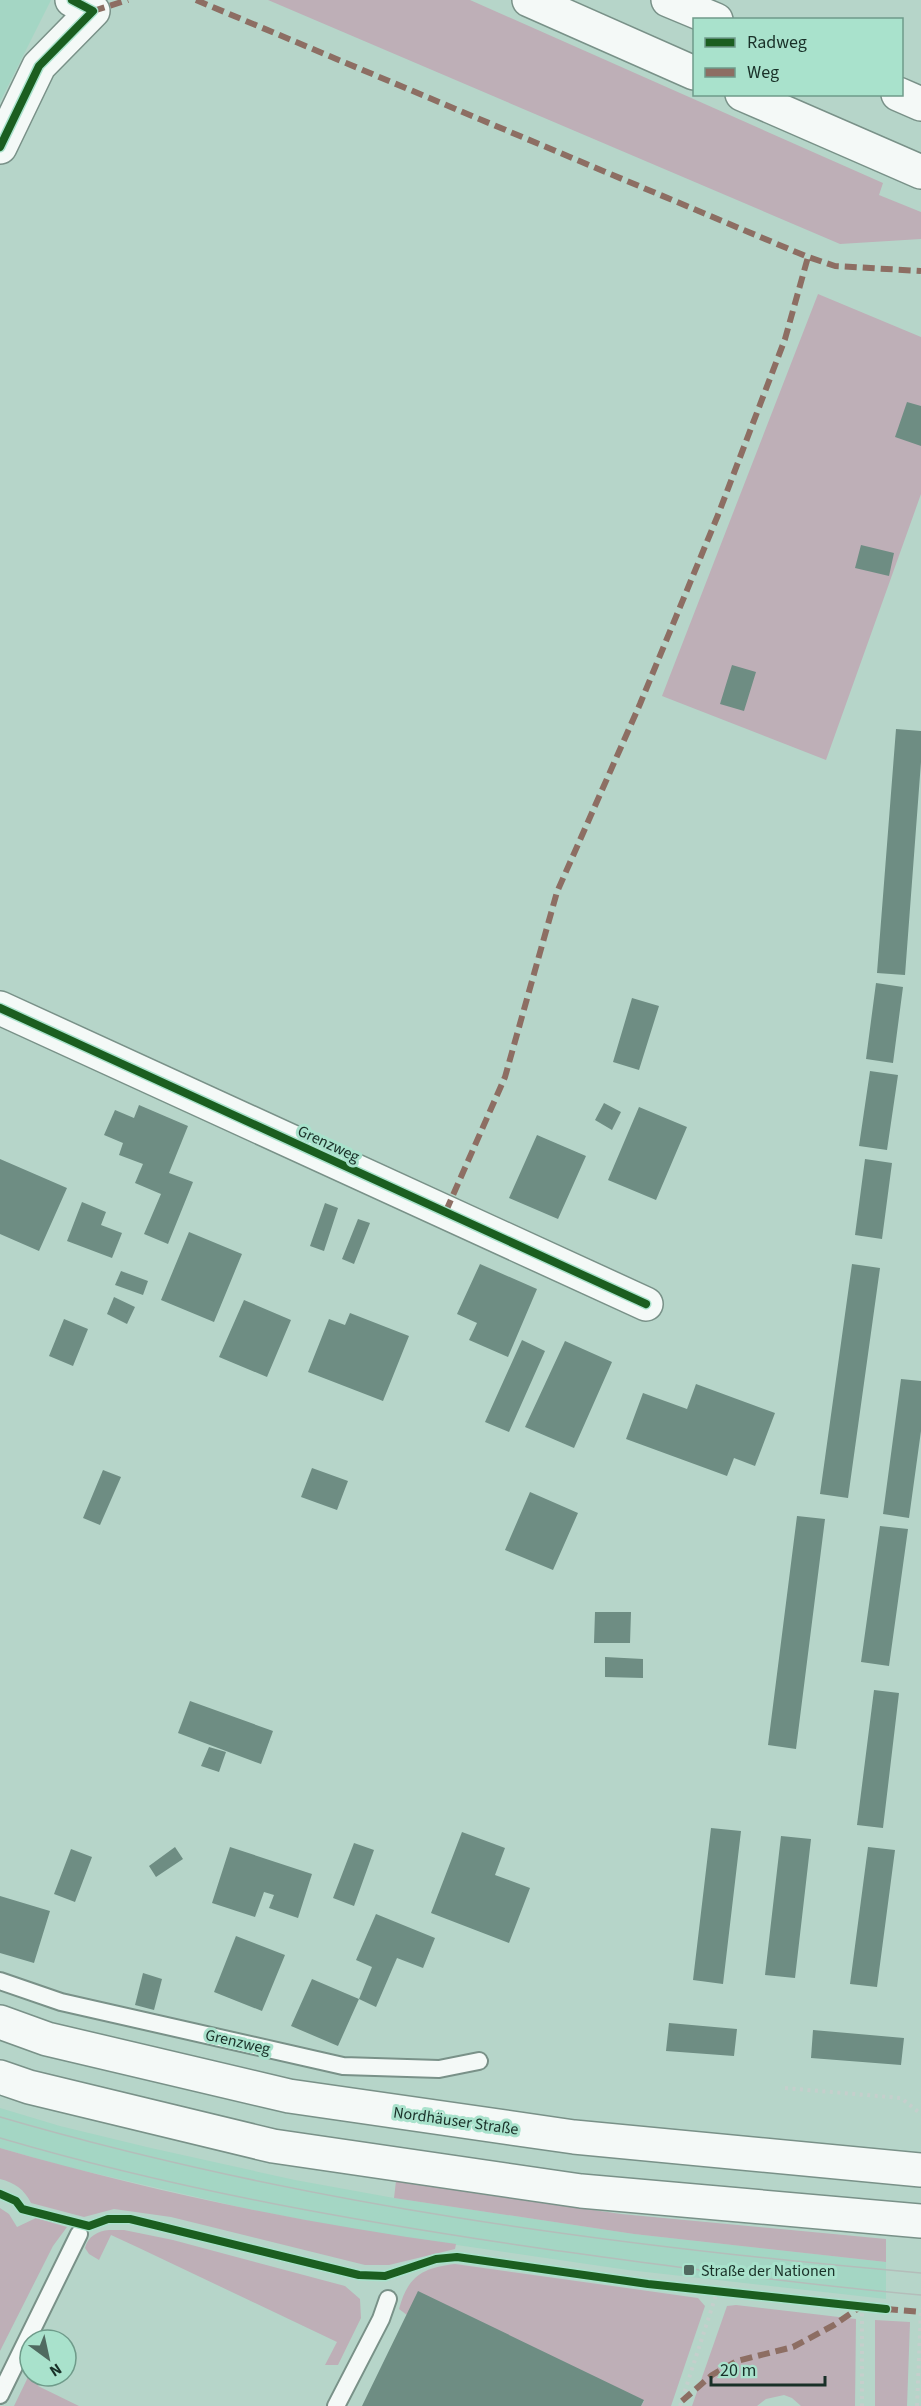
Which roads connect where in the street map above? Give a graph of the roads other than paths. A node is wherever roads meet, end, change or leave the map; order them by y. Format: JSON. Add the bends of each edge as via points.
{"nodes":[{"id":1,"x":529,"y":0,"type":"edge"},
{"id":2,"x":668,"y":0,"type":"edge"},
{"id":3,"x":82,"y":6,"type":"edge"},
{"id":4,"x":711,"y":18,"type":"edge"},
{"id":5,"x":693,"y":73,"type":"edge"},
{"id":6,"x":746,"y":96,"type":"edge"},
{"id":7,"x":0,"y":147,"type":"edge"},
{"id":8,"x":921,"y":172,"type":"edge"},
{"id":9,"x":0,"y":1008,"type":"edge"},
{"id":10,"x":646,"y":1304,"type":"dead end"},
{"id":11,"x":0,"y":1982,"type":"edge"},
{"id":12,"x":0,"y":2022,"type":"edge"},
{"id":13,"x":479,"y":2061,"type":"dead end"},
{"id":14,"x":0,"y":2078,"type":"edge"},
{"id":15,"x":921,"y":2170,"type":"edge"},
{"id":16,"x":921,"y":2221,"type":"edge"},
{"id":17,"x":79,"y":2235,"type":"dead end"},
{"id":18,"x":388,"y":2299,"type":"dead end"},
{"id":19,"x":0,"y":2395,"type":"edge"},
{"id":20,"x":336,"y":2406,"type":"edge"}],
"edges":[{"from":1,"to":5,"type":"main road"},
{"from":2,"to":4,"type":"main road"},
{"from":3,"to":7,"type":"main road","via":[[39,66]]},
{"from":6,"to":8,"type":"main road"},
{"from":9,"to":10,"type":"main road","name":"Grenzweg"},
{"from":11,"to":13,"type":"lane","name":"Grenzweg","via":[[61,2002],[343,2066],[439,2069]]},
{"from":12,"to":15,"type":"main road","name":"Nordhäuser Straße","via":[[47,2039],[289,2096],[574,2137]]},
{"from":14,"to":16,"type":"main road","via":[[273,2146],[581,2191]]},
{"from":17,"to":19,"type":"lane"},
{"from":18,"to":20,"type":"lane"}]}
